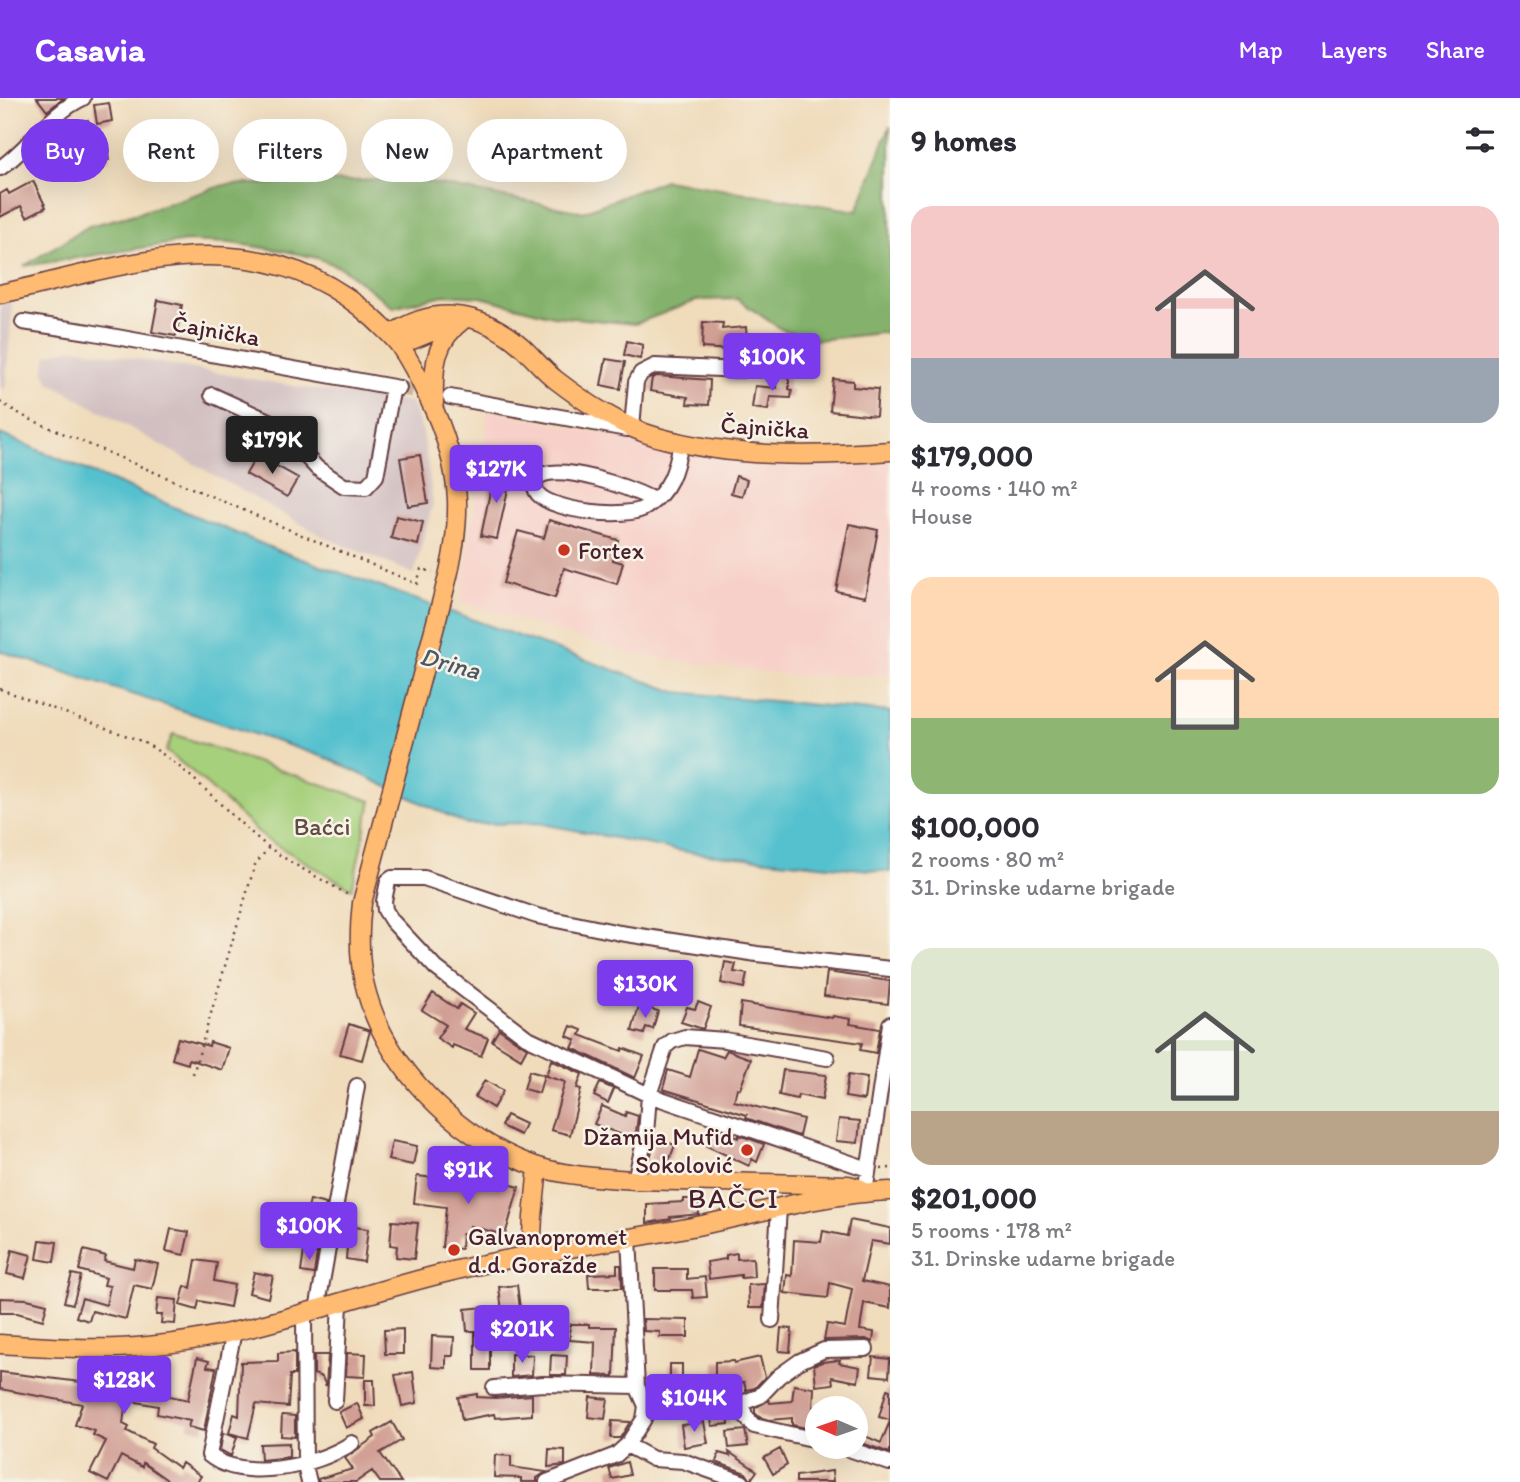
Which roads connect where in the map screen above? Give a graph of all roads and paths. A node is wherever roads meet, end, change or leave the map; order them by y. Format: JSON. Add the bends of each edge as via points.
{"nodes":[{"id":1,"x":83,"y":98,"type":"edge"},
{"id":2,"x":0,"y":168,"type":"edge"},
{"id":3,"x":0,"y":295,"type":"edge"},
{"id":4,"x":464,"y":318,"type":"junction"},
{"id":5,"x":23,"y":322,"type":"dead end"},
{"id":6,"x":391,"y":335,"type":"junction"},
{"id":7,"x":754,"y":357,"type":"dead end"},
{"id":8,"x":212,"y":395,"type":"dead end"},
{"id":9,"x":450,"y":397,"type":"tunnel mouth"},
{"id":10,"x":0,"y":402,"type":"edge"},
{"id":11,"x":434,"y":408,"type":"junction"},
{"id":12,"x":635,"y":429,"type":"junction"},
{"id":13,"x":681,"y":442,"type":"junction"},
{"id":14,"x":890,"y":451,"type":"edge"},
{"id":15,"x":654,"y":500,"type":"junction"},
{"id":16,"x":447,"y":582,"type":"junction"},
{"id":17,"x":0,"y":688,"type":"edge"},
{"id":18,"x":268,"y":847,"type":"junction"},
{"id":19,"x":362,"y":903,"type":"junction"},
{"id":20,"x":890,"y":969,"type":"edge"},
{"id":21,"x":890,"y":1024,"type":"edge"},
{"id":22,"x":827,"y":1058,"type":"dead end"},
{"id":23,"x":193,"y":1074,"type":"dead end"},
{"id":24,"x":357,"y":1086,"type":"dead end"},
{"id":25,"x":649,"y":1096,"type":"junction"},
{"id":26,"x":538,"y":1167,"type":"junction"},
{"id":27,"x":868,"y":1169,"type":"junction"},
{"id":28,"x":635,"y":1180,"type":"junction"},
{"id":29,"x":890,"y":1191,"type":"edge"},
{"id":30,"x":865,"y":1193,"type":"junction"},
{"id":31,"x":779,"y":1208,"type":"junction"},
{"id":32,"x":629,"y":1238,"type":"junction"},
{"id":33,"x":531,"y":1254,"type":"junction"},
{"id":34,"x":340,"y":1304,"type":"junction"},
{"id":35,"x":310,"y":1312,"type":"junction"},
{"id":36,"x":772,"y":1320,"type":"dead end"},
{"id":37,"x":234,"y":1331,"type":"junction"},
{"id":38,"x":0,"y":1345,"type":"edge"},
{"id":39,"x":866,"y":1349,"type":"dead end"},
{"id":40,"x":637,"y":1386,"type":"junction"},
{"id":41,"x":494,"y":1388,"type":"dead end"},
{"id":42,"x":335,"y":1401,"type":"dead end"},
{"id":43,"x":742,"y":1403,"type":"junction"},
{"id":44,"x":646,"y":1406,"type":"junction"},
{"id":45,"x":805,"y":1437,"type":"edge"},
{"id":46,"x":352,"y":1443,"type":"dead end"},
{"id":47,"x":627,"y":1445,"type":"junction"},
{"id":48,"x":868,"y":1456,"type":"edge"},
{"id":49,"x":890,"y":1463,"type":"edge"},
{"id":50,"x":305,"y":1466,"type":"junction"},
{"id":51,"x":309,"y":1482,"type":"edge"},
{"id":52,"x":547,"y":1482,"type":"edge"},
{"id":53,"x":742,"y":1482,"type":"edge"}],
"edges":[{"from":1,"to":2,"type":"street"},
{"from":3,"to":6,"type":"main road","via":[[161,260],[240,258],[310,275],[358,304]]},
{"from":4,"to":6,"type":"main road","via":[[412,340]]},
{"from":4,"to":11,"type":"main road","via":[[439,348]]},
{"from":4,"to":12,"type":"main road","name":"Čajnička","via":[[490,324],[573,393]]},
{"from":5,"to":8,"type":"street","name":"Čajnička","via":[[396,388],[376,476],[366,487],[344,486],[317,468],[275,424]]},
{"from":6,"to":11,"type":"main road"},
{"from":7,"to":12,"type":"street","via":[[749,367],[741,370],[654,366],[640,373]]},
{"from":9,"to":12,"type":"street","name":"Čajnička"},
{"from":10,"to":16,"type":"path","via":[[27,418],[417,584],[421,569]]},
{"from":11,"to":16,"type":"main road","via":[[457,497],[456,538]]},
{"from":12,"to":13,"type":"main road","name":"Čajnička"},
{"from":13,"to":14,"type":"main road","name":"Čajnička","via":[[828,456]]},
{"from":13,"to":15,"type":"street","via":[[674,475]]},
{"from":15,"to":15,"type":"street","via":[[645,509],[605,514],[549,502],[539,496],[536,478],[549,471],[565,472]]},
{"from":16,"to":19,"type":"main road"},
{"from":17,"to":18,"type":"path","via":[[161,751]]},
{"from":18,"to":19,"type":"path"},
{"from":18,"to":23,"type":"path","via":[[255,865]]},
{"from":19,"to":26,"type":"main road","via":[[359,939],[365,984],[397,1056],[459,1124],[498,1150]]},
{"from":20,"to":25,"type":"street","via":[[620,933],[537,916],[424,878],[388,881],[385,910],[436,968],[526,1037]]},
{"from":21,"to":27,"type":"street"},
{"from":22,"to":25,"type":"street","via":[[725,1040],[678,1038],[665,1047]]},
{"from":24,"to":35,"type":"street"},
{"from":25,"to":27,"type":"street"},
{"from":25,"to":28,"type":"street"},
{"from":26,"to":28,"type":"main road"},
{"from":26,"to":33,"type":"main road"},
{"from":27,"to":30,"type":"street"},
{"from":28,"to":30,"type":"main road","via":[[849,1185]]},
{"from":29,"to":30,"type":"main road"},
{"from":30,"to":31,"type":"main road"},
{"from":31,"to":32,"type":"main road"},
{"from":31,"to":36,"type":"street"},
{"from":32,"to":33,"type":"main road"},
{"from":32,"to":40,"type":"street"},
{"from":33,"to":34,"type":"main road","via":[[456,1270]]},
{"from":34,"to":35,"type":"main road"},
{"from":34,"to":42,"type":"street"},
{"from":35,"to":37,"type":"main road"},
{"from":35,"to":50,"type":"street"},
{"from":37,"to":38,"type":"main road","via":[[107,1349]]},
{"from":37,"to":50,"type":"street","via":[[209,1455],[241,1475],[263,1476]]},
{"from":39,"to":43,"type":"street","via":[[824,1350],[779,1376],[760,1396]]},
{"from":40,"to":41,"type":"street"},
{"from":40,"to":44,"type":"street"},
{"from":43,"to":44,"type":"street","via":[[715,1400]]},
{"from":43,"to":45,"type":"street","via":[[754,1426]]},
{"from":44,"to":47,"type":"street","via":[[644,1419]]},
{"from":46,"to":50,"type":"street"},
{"from":47,"to":52,"type":"street","via":[[616,1455]]},
{"from":47,"to":53,"type":"street","via":[[653,1459],[683,1461]]},
{"from":48,"to":49,"type":"street"},
{"from":50,"to":51,"type":"street"}]}
